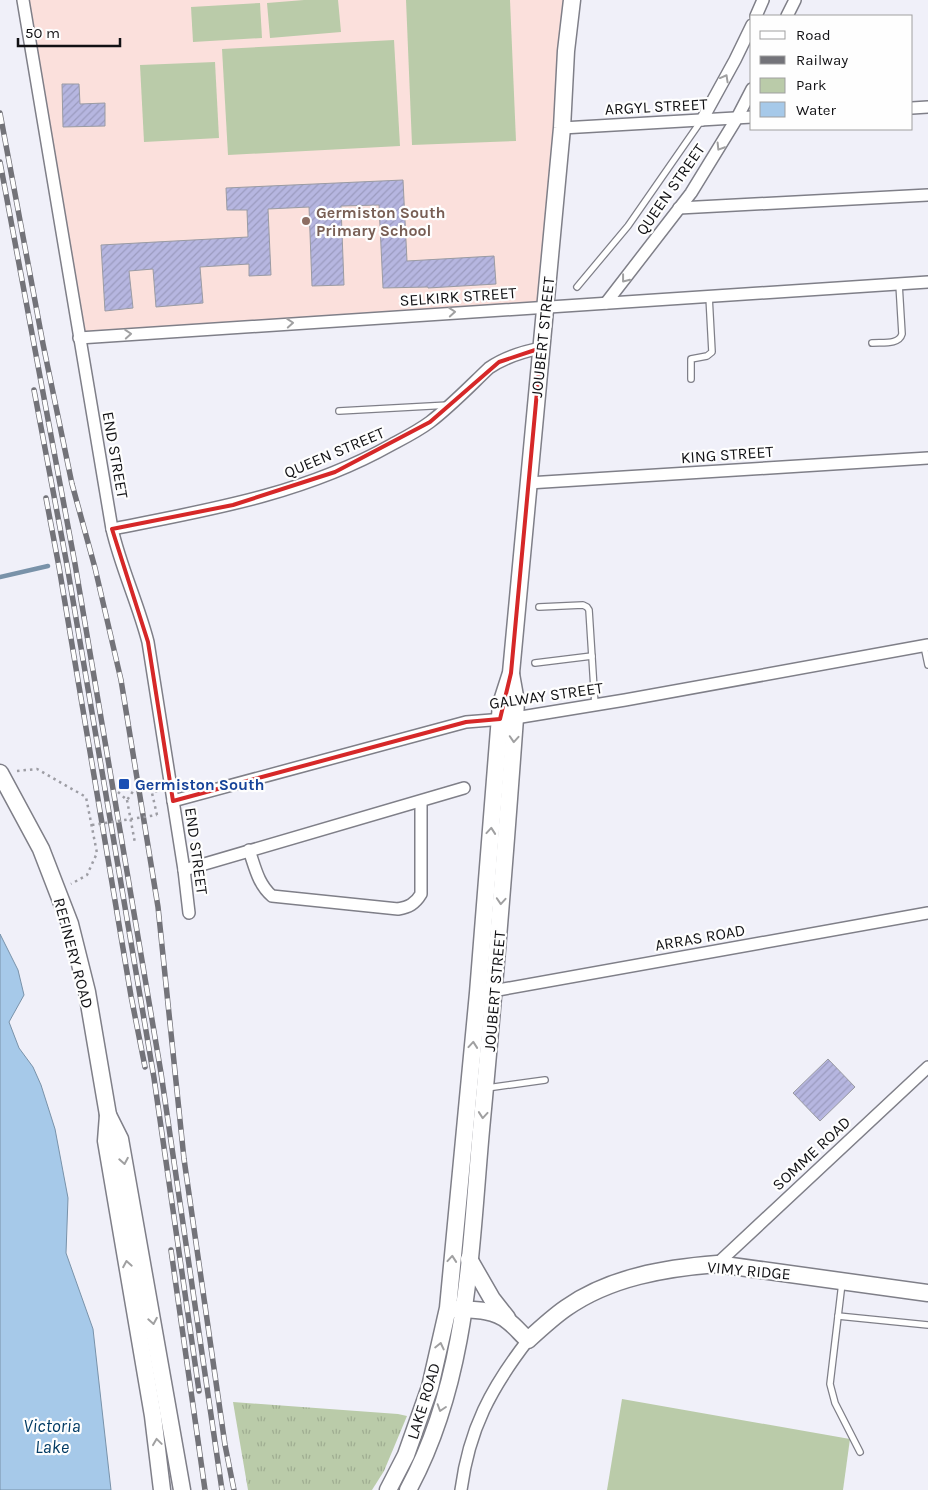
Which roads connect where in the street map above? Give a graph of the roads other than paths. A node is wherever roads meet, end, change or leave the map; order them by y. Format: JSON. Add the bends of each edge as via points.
{"nodes":[{"id":1,"x":23,"y":0,"type":"edge"},
{"id":2,"x":572,"y":0,"type":"edge"},
{"id":3,"x":763,"y":0,"type":"edge"},
{"id":4,"x":795,"y":0,"type":"edge"},
{"id":5,"x":756,"y":15,"type":"edge"},
{"id":6,"x":788,"y":15,"type":"edge"},
{"id":7,"x":750,"y":29,"type":"edge"},
{"id":8,"x":750,"y":93,"type":"edge"},
{"id":9,"x":928,"y":107,"type":"edge"},
{"id":10,"x":913,"y":108,"type":"edge"},
{"id":11,"x":750,"y":117,"type":"edge"},
{"id":12,"x":738,"y":118,"type":"junction"},
{"id":13,"x":702,"y":120,"type":"junction"},
{"id":14,"x":562,"y":128,"type":"junction"},
{"id":15,"x":928,"y":195,"type":"edge"},
{"id":16,"x":679,"y":208,"type":"junction"},
{"id":17,"x":928,"y":282,"type":"edge"},
{"id":18,"x":899,"y":284,"type":"junction"},
{"id":19,"x":576,"y":287,"type":"dead end"},
{"id":20,"x":710,"y":296,"type":"junction"},
{"id":21,"x":606,"y":303,"type":"junction"},
{"id":22,"x":546,"y":306,"type":"junction"},
{"id":23,"x":79,"y":338,"type":"junction"},
{"id":24,"x":872,"y":343,"type":"dead end"},
{"id":25,"x":541,"y":348,"type":"junction"},
{"id":26,"x":691,"y":379,"type":"dead end"},
{"id":27,"x":450,"y":405,"type":"junction"},
{"id":28,"x":338,"y":411,"type":"dead end"},
{"id":29,"x":928,"y":458,"type":"edge"},
{"id":30,"x":528,"y":483,"type":"junction"},
{"id":31,"x":112,"y":529,"type":"junction"},
{"id":32,"x":539,"y":607,"type":"dead end"},
{"id":33,"x":926,"y":645,"type":"edge"},
{"id":34,"x":592,"y":656,"type":"junction"},
{"id":35,"x":534,"y":663,"type":"dead end"},
{"id":36,"x":928,"y":665,"type":"edge"},
{"id":37,"x":595,"y":705,"type":"junction"},
{"id":38,"x":508,"y":719,"type":"junction"},
{"id":39,"x":0,"y":773,"type":"edge"},
{"id":40,"x":464,"y":788,"type":"dead end"},
{"id":41,"x":173,"y":801,"type":"junction"},
{"id":42,"x":421,"y":802,"type":"junction"},
{"id":43,"x":249,"y":850,"type":"junction"},
{"id":44,"x":184,"y":870,"type":"junction"},
{"id":45,"x":189,"y":913,"type":"dead end"},
{"id":46,"x":928,"y":913,"type":"edge"},
{"id":47,"x":494,"y":990,"type":"junction"},
{"id":48,"x":478,"y":993,"type":"junction"},
{"id":49,"x":928,"y":1066,"type":"edge"},
{"id":50,"x":545,"y":1080,"type":"dead end"},
{"id":51,"x":485,"y":1089,"type":"junction"},
{"id":52,"x":108,"y":1116,"type":"junction"},
{"id":53,"x":469,"y":1259,"type":"junction"},
{"id":54,"x":717,"y":1264,"type":"junction"},
{"id":55,"x":842,"y":1281,"type":"junction"},
{"id":56,"x":928,"y":1293,"type":"edge"},
{"id":57,"x":448,"y":1308,"type":"junction"},
{"id":58,"x":464,"y":1310,"type":"junction"},
{"id":59,"x":838,"y":1316,"type":"junction"},
{"id":60,"x":509,"y":1321,"type":"junction"},
{"id":61,"x":928,"y":1325,"type":"edge"},
{"id":62,"x":528,"y":1340,"type":"junction"},
{"id":63,"x":860,"y":1452,"type":"dead end"},
{"id":64,"x":162,"y":1490,"type":"edge"},
{"id":65,"x":182,"y":1490,"type":"edge"},
{"id":66,"x":388,"y":1490,"type":"edge"},
{"id":67,"x":408,"y":1490,"type":"edge"},
{"id":68,"x":461,"y":1490,"type":"edge"}],
"edges":[{"from":1,"to":23,"type":"street","name":"END STREET"},
{"from":2,"to":14,"type":"main road","name":"JOUBERT STREET"},
{"from":3,"to":5,"type":"street"},
{"from":4,"to":6,"type":"street"},
{"from":13,"to":7,"type":"street","name":"QUEEN STREET","one_way":true},
{"from":8,"to":12,"type":"street","name":"QUEEN STREET"},
{"from":9,"to":10,"type":"street"},
{"from":11,"to":12,"type":"street","name":"ARGYL STREET"},
{"from":12,"to":13,"type":"street","name":"ARGYL STREET"},
{"from":12,"to":16,"type":"street","name":"QUEEN STREET","one_way":true},
{"from":13,"to":14,"type":"street","name":"ARGYL STREET"},
{"from":13,"to":19,"type":"lane","via":[[628,226]]},
{"from":14,"to":22,"type":"main road","name":"JOUBERT STREET"},
{"from":15,"to":16,"type":"street"},
{"from":16,"to":21,"type":"street","name":"QUEEN STREET","one_way":true},
{"from":17,"to":18,"type":"street","name":"SELKIRK STREET"},
{"from":18,"to":20,"type":"street","name":"SELKIRK STREET"},
{"from":18,"to":24,"type":"lane","via":[[901,339]]},
{"from":20,"to":21,"type":"street","name":"SELKIRK STREET"},
{"from":20,"to":26,"type":"lane","via":[[712,352],[707,356],[690,358]]},
{"from":21,"to":22,"type":"street","name":"SELKIRK STREET"},
{"from":23,"to":22,"type":"street","name":"SELKIRK STREET","one_way":true},
{"from":22,"to":25,"type":"main road","name":"JOUBERT STREET"},
{"from":23,"to":31,"type":"street","name":"END STREET"},
{"from":25,"to":27,"type":"street","name":"QUEEN STREET","via":[[512,355],[494,365]]},
{"from":25,"to":30,"type":"main road","name":"JOUBERT STREET"},
{"from":27,"to":28,"type":"lane"},
{"from":27,"to":31,"type":"street","name":"QUEEN STREET","via":[[430,422],[368,458],[307,484],[233,505]]},
{"from":29,"to":30,"type":"street","name":"KING STREET"},
{"from":30,"to":38,"type":"main road","name":"JOUBERT STREET","via":[[511,673],[501,704]]},
{"from":31,"to":41,"type":"street","name":"END STREET","via":[[148,642]]},
{"from":32,"to":34,"type":"lane","via":[[587,606]]},
{"from":33,"to":36,"type":"lane"},
{"from":33,"to":37,"type":"street","name":"GALWAY STREET"},
{"from":34,"to":35,"type":"lane"},
{"from":34,"to":37,"type":"lane"},
{"from":37,"to":38,"type":"street","name":"GALWAY STREET"},
{"from":38,"to":41,"type":"street","name":"GALWAY STREET","via":[[466,722]]},
{"from":38,"to":47,"type":"main road","name":"JOUBERT STREET","one_way":true},
{"from":48,"to":38,"type":"main road","name":"JOUBERT STREET","one_way":true},
{"from":39,"to":52,"type":"main road","name":"REFINERY ROAD","via":[[41,849],[70,924],[87,992]]},
{"from":40,"to":42,"type":"street"},
{"from":41,"to":44,"type":"street","name":"END STREET"},
{"from":42,"to":43,"type":"street"},
{"from":42,"to":43,"type":"street","via":[[421,894],[410,906],[398,908],[272,896],[264,890]]},
{"from":43,"to":44,"type":"street"},
{"from":44,"to":45,"type":"street","name":"END STREET"},
{"from":46,"to":47,"type":"street","name":"ARRAS ROAD"},
{"from":47,"to":48,"type":"street","name":"ARRAS ROAD"},
{"from":47,"to":51,"type":"main road","name":"JOUBERT STREET"},
{"from":57,"to":48,"type":"main road","name":"JOUBERT STREET","one_way":true},
{"from":49,"to":54,"type":"street","name":"SOMME ROAD"},
{"from":50,"to":51,"type":"lane"},
{"from":51,"to":53,"type":"main road","name":"JOUBERT STREET","one_way":true},
{"from":64,"to":52,"type":"main road","one_way":true,"via":[[153,1416],[106,1141]]},
{"from":52,"to":65,"type":"main road","one_way":true,"via":[[120,1139]]},
{"from":53,"to":58,"type":"main road","name":"JOUBERT STREET"},
{"from":53,"to":60,"type":"main road"},
{"from":54,"to":55,"type":"main road","name":"VIMY RIDGE"},
{"from":54,"to":62,"type":"main road","name":"VIMY RIDGE","via":[[688,1266],[616,1283],[568,1307]]},
{"from":55,"to":56,"type":"main road","name":"VIMY RIDGE"},
{"from":55,"to":59,"type":"lane"},
{"from":57,"to":58,"type":"main road"},
{"from":66,"to":57,"type":"main road","name":"LAKE ROAD","one_way":true,"via":[[411,1441],[430,1387]]},
{"from":58,"to":60,"type":"main road","via":[[486,1311]]},
{"from":58,"to":67,"type":"main road","name":"LAKE ROAD","one_way":true,"via":[[441,1410]]},
{"from":59,"to":61,"type":"lane"},
{"from":59,"to":63,"type":"lane","via":[[830,1384],[835,1403]]},
{"from":60,"to":62,"type":"main road"},
{"from":62,"to":68,"type":"street","name":"VIMY RIDGE","via":[[508,1366],[481,1413],[471,1441]]}]}
